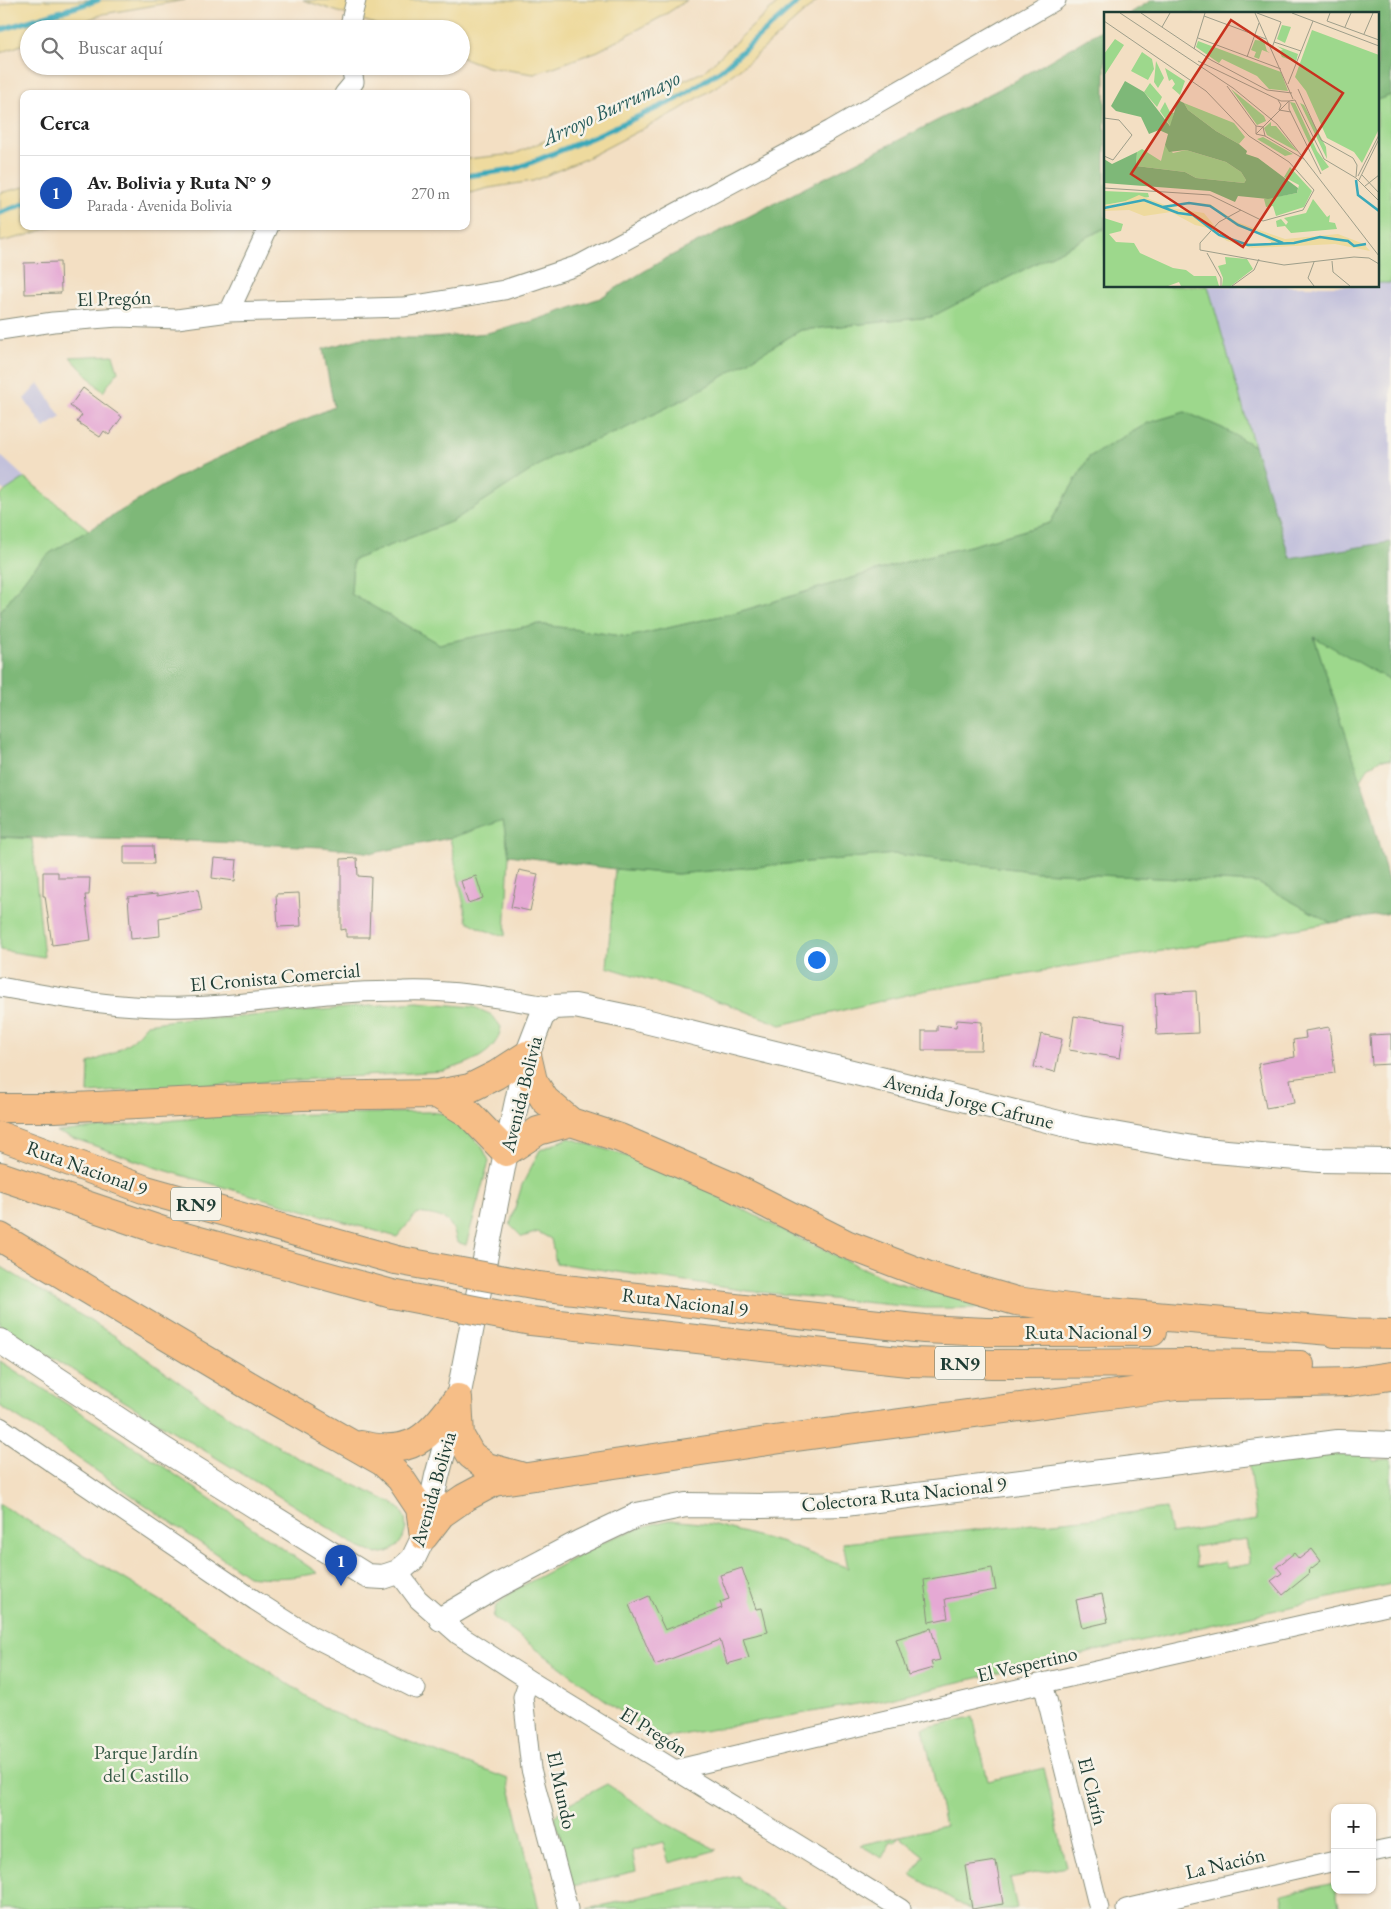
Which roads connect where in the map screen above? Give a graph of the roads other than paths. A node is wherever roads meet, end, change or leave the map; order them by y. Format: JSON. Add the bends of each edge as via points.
{"nodes":[{"id":1,"x":356,"y":0,"type":"edge"},
{"id":2,"x":1056,"y":0,"type":"edge"},
{"id":3,"x":351,"y":20,"type":"edge"},
{"id":4,"x":353,"y":75,"type":"edge"},
{"id":5,"x":347,"y":90,"type":"edge"},
{"id":6,"x":267,"y":230,"type":"edge"},
{"id":7,"x":228,"y":312,"type":"junction"},
{"id":8,"x":0,"y":330,"type":"edge"},
{"id":9,"x":0,"y":987,"type":"edge"},
{"id":10,"x":553,"y":1007,"type":"junction"},
{"id":11,"x":527,"y":1054,"type":"junction"},
{"id":12,"x":437,"y":1094,"type":"junction"},
{"id":13,"x":0,"y":1108,"type":"edge"},
{"id":14,"x":571,"y":1122,"type":"junction"},
{"id":15,"x":0,"y":1136,"type":"edge"},
{"id":16,"x":506,"y":1152,"type":"junction"},
{"id":17,"x":1391,"y":1161,"type":"edge"},
{"id":18,"x":0,"y":1176,"type":"edge"},
{"id":19,"x":0,"y":1238,"type":"edge"},
{"id":20,"x":1354,"y":1333,"type":"junction"},
{"id":21,"x":1391,"y":1334,"type":"edge"},
{"id":22,"x":0,"y":1341,"type":"edge"},
{"id":23,"x":1391,"y":1367,"type":"edge"},
{"id":24,"x":1391,"y":1376,"type":"edge"},
{"id":25,"x":458,"y":1398,"type":"junction"},
{"id":26,"x":0,"y":1427,"type":"edge"},
{"id":27,"x":347,"y":1442,"type":"junction"},
{"id":28,"x":1391,"y":1444,"type":"edge"},
{"id":29,"x":524,"y":1478,"type":"junction"},
{"id":30,"x":424,"y":1536,"type":"junction"},
{"id":31,"x":398,"y":1572,"type":"junction"},
{"id":32,"x":1391,"y":1605,"type":"edge"},
{"id":33,"x":441,"y":1619,"type":"junction"},
{"id":34,"x":529,"y":1680,"type":"junction"},
{"id":35,"x":1043,"y":1683,"type":"junction"},
{"id":36,"x":416,"y":1689,"type":"dead end"},
{"id":37,"x":674,"y":1770,"type":"junction"},
{"id":38,"x":1391,"y":1848,"type":"edge"},
{"id":39,"x":1376,"y":1851,"type":"edge"},
{"id":40,"x":1331,"y":1862,"type":"edge"},
{"id":41,"x":875,"y":1901,"type":"edge"},
{"id":42,"x":568,"y":1909,"type":"edge"},
{"id":43,"x":901,"y":1909,"type":"edge"},
{"id":44,"x":1099,"y":1909,"type":"edge"},
{"id":45,"x":1126,"y":1909,"type":"edge"}],
"edges":[{"from":1,"to":3,"type":"street"},
{"from":2,"to":7,"type":"street","name":"El Pregón","via":[[832,130],[579,265],[504,290],[404,307]]},
{"from":4,"to":5,"type":"street","via":[[354,82]]},
{"from":6,"to":7,"type":"street"},
{"from":7,"to":8,"type":"street","name":"El Pregón","via":[[177,319],[118,317]]},
{"from":9,"to":10,"type":"street","name":"El Cronista Comercial","via":[[131,1006],[194,1007],[405,990],[488,996]]},
{"from":10,"to":11,"type":"street","name":"Avenida Bolivia","via":[[542,1016]]},
{"from":10,"to":17,"type":"street","name":"Avenida Jorge Cafrune","via":[[576,1006],[633,1018],[1079,1128],[1204,1150],[1319,1160]]},
{"from":11,"to":12,"type":"highway","via":[[470,1088]]},
{"from":11,"to":14,"type":"highway","via":[[533,1081],[546,1100]]},
{"from":11,"to":16,"type":"street","name":"Avenida Bolivia"},
{"from":12,"to":13,"type":"highway"},
{"from":12,"to":16,"type":"highway","via":[[468,1113]]},
{"from":14,"to":16,"type":"highway","via":[[538,1131]]},
{"from":14,"to":20,"type":"highway","via":[[620,1138],[731,1186],[846,1244],[929,1276],[1016,1301]]},
{"from":15,"to":20,"type":"highway","name":"Ruta Nacional 9","number":"RN9","bridge":true,"via":[[146,1190],[396,1260],[538,1286],[924,1329]]},
{"from":16,"to":25,"type":"street","name":"Avenida Bolivia"},
{"from":18,"to":23,"type":"highway","name":"Ruta Nacional 9","number":"RN9","bridge":true,"via":[[163,1231],[392,1294],[531,1321],[908,1362]]},
{"from":19,"to":27,"type":"highway"},
{"from":20,"to":21,"type":"highway","name":"Ruta Nacional 9","number":"RN9"},
{"from":22,"to":31,"type":"street","via":[[165,1450],[367,1576],[383,1577]]},
{"from":24,"to":29,"type":"highway","via":[[1349,1382],[1176,1386],[781,1439]]},
{"from":25,"to":27,"type":"highway","via":[[435,1429],[419,1441],[400,1448],[380,1450]]},
{"from":25,"to":29,"type":"highway","via":[[460,1436],[471,1455],[487,1467]]},
{"from":25,"to":30,"type":"street","name":"Avenida Bolivia"},
{"from":26,"to":36,"type":"street","via":[[256,1601],[312,1636]]},
{"from":27,"to":30,"type":"highway","via":[[383,1462],[400,1478],[420,1508]]},
{"from":28,"to":33,"type":"street","name":"Colectora Ruta Nacional 9","via":[[1338,1442],[845,1504],[686,1505],[637,1515],[497,1586]]},
{"from":29,"to":30,"type":"highway","via":[[494,1482],[464,1498],[441,1514]]},
{"from":30,"to":31,"type":"street","name":"Avenida Bolivia","via":[[413,1559]]},
{"from":31,"to":33,"type":"street","name":"El Pregón","via":[[418,1599]]},
{"from":32,"to":35,"type":"street","name":"El Vespertino"},
{"from":33,"to":34,"type":"street","name":"El Pregón"},
{"from":34,"to":37,"type":"street","name":"El Pregón"},
{"from":34,"to":42,"type":"street","name":"El Mundo","via":[[523,1697],[532,1769]]},
{"from":35,"to":37,"type":"street","name":"El Vespertino"},
{"from":35,"to":44,"type":"street","name":"El Clarín"},
{"from":37,"to":41,"type":"street","name":"El Pregón"},
{"from":38,"to":39,"type":"street"},
{"from":40,"to":45,"type":"street","name":"La Nación"},
{"from":41,"to":43,"type":"street","name":"El Pregón"}]}
